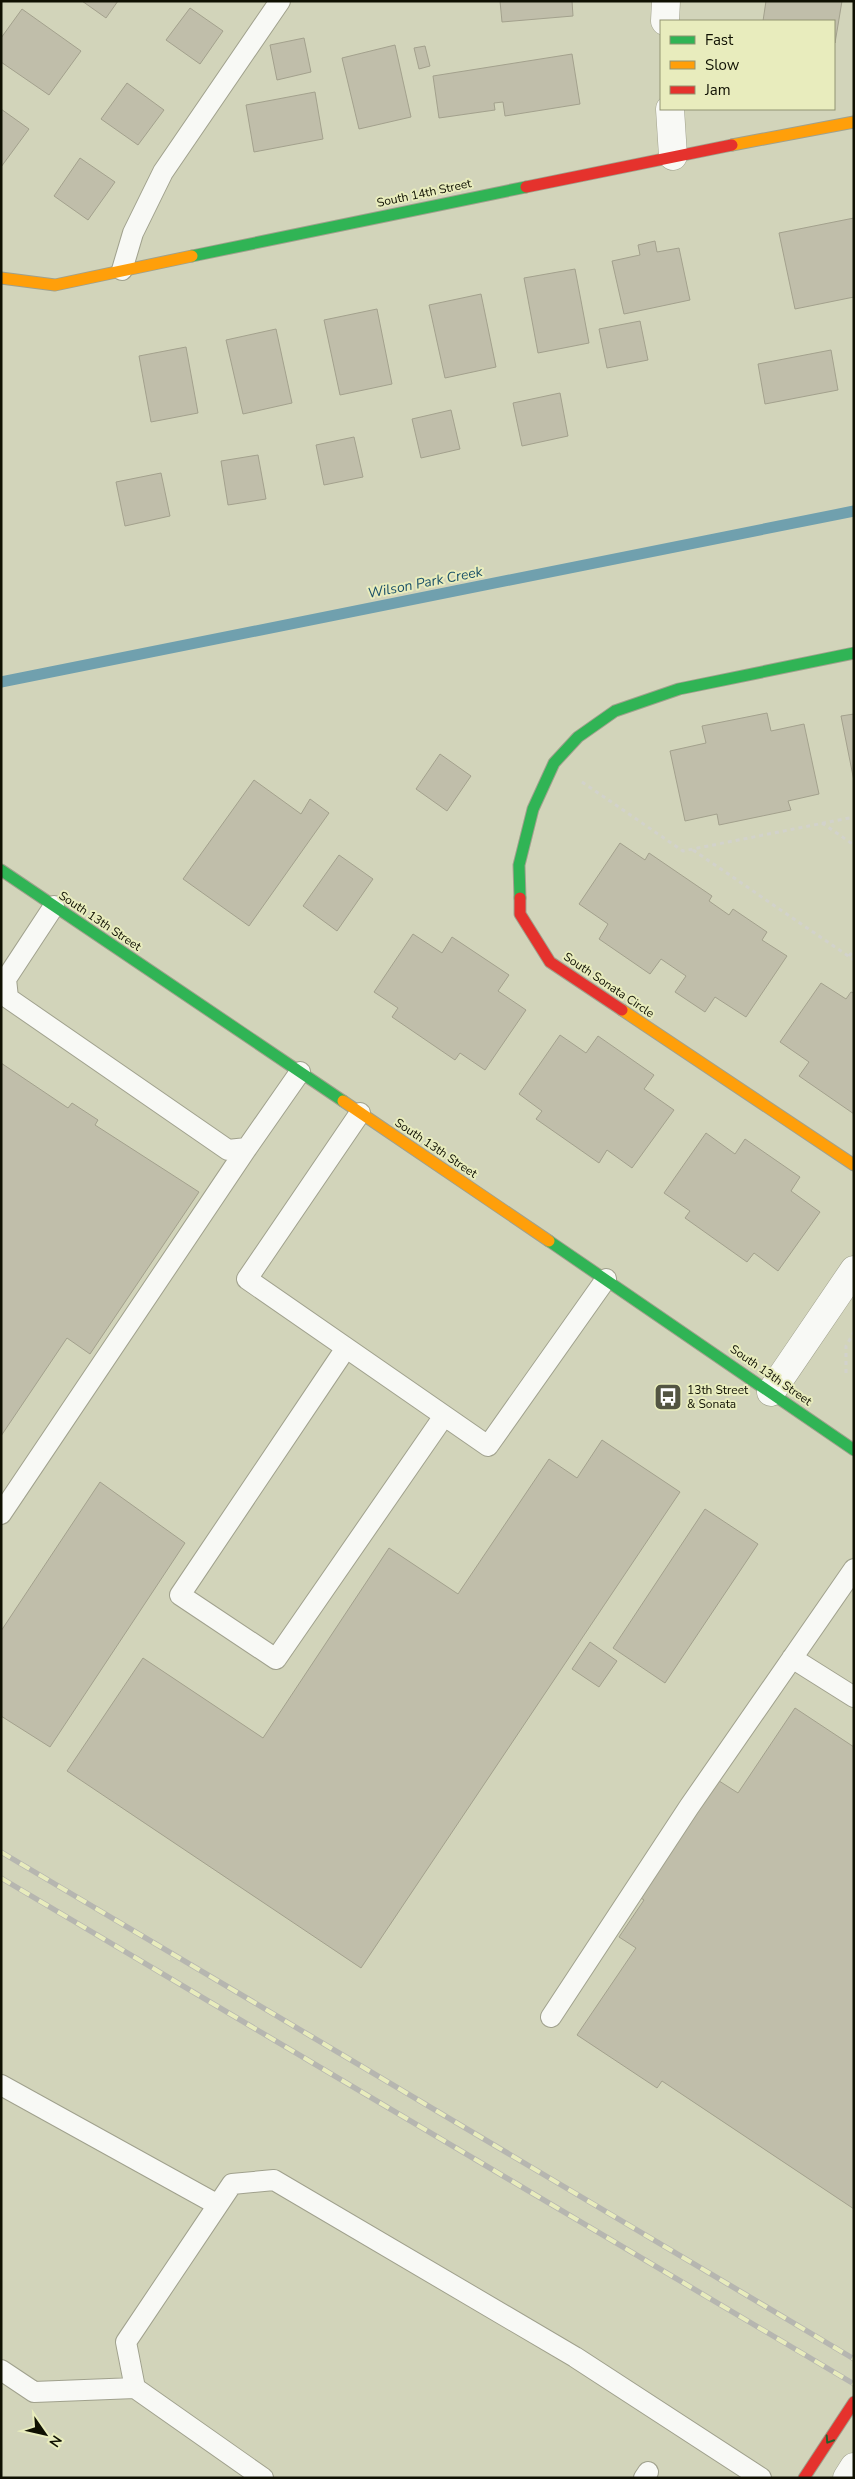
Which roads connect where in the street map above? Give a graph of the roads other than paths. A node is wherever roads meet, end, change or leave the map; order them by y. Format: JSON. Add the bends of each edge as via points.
{"nodes":[{"id":1,"x":280,"y":1,"type":"edge"},
{"id":2,"x":666,"y":1,"type":"edge"},
{"id":3,"x":665,"y":20,"type":"edge"},
{"id":4,"x":670,"y":110,"type":"edge"},
{"id":5,"x":854,"y":122,"type":"edge"},
{"id":6,"x":673,"y":156,"type":"junction"},
{"id":7,"x":122,"y":270,"type":"junction"},
{"id":8,"x":1,"y":278,"type":"edge"},
{"id":9,"x":854,"y":652,"type":"edge"},
{"id":10,"x":1,"y":870,"type":"edge"},
{"id":11,"x":54,"y":906,"type":"junction"},
{"id":12,"x":300,"y":1072,"type":"junction"},
{"id":13,"x":360,"y":1113,"type":"junction"},
{"id":14,"x":247,"y":1148,"type":"junction"},
{"id":15,"x":854,"y":1165,"type":"edge"},
{"id":16,"x":854,"y":1270,"type":"edge"},
{"id":17,"x":606,"y":1279,"type":"junction"},
{"id":18,"x":346,"y":1348,"type":"junction"},
{"id":19,"x":771,"y":1392,"type":"junction"},
{"id":20,"x":444,"y":1416,"type":"junction"},
{"id":21,"x":854,"y":1450,"type":"edge"},
{"id":22,"x":1,"y":1514,"type":"edge"},
{"id":23,"x":854,"y":1569,"type":"edge"},
{"id":24,"x":792,"y":1658,"type":"junction"},
{"id":25,"x":854,"y":1696,"type":"edge"},
{"id":26,"x":551,"y":2016,"type":"dead end"},
{"id":27,"x":1,"y":2085,"type":"edge"},
{"id":28,"x":218,"y":2205,"type":"junction"},
{"id":29,"x":1,"y":2370,"type":"edge"},
{"id":30,"x":135,"y":2388,"type":"junction"},
{"id":31,"x":854,"y":2402,"type":"edge"},
{"id":32,"x":854,"y":2467,"type":"edge"},
{"id":33,"x":263,"y":2478,"type":"edge"},
{"id":34,"x":761,"y":2478,"type":"edge"},
{"id":35,"x":804,"y":2478,"type":"edge"},
{"id":36,"x":847,"y":2478,"type":"edge"}],
"edges":[{"from":1,"to":7,"type":"lane","via":[[163,172],[133,233]]},
{"from":2,"to":3,"type":"street"},
{"from":4,"to":6,"type":"street"},
{"from":5,"to":6,"type":"street","name":"South 14th Street"},
{"from":6,"to":7,"type":"street","name":"South 14th Street"},
{"from":7,"to":8,"type":"street","name":"South 14th Street","via":[[55,285]]},
{"from":9,"to":15,"type":"street","name":"South Sonata Circle","via":[[679,689],[615,711],[578,737],[554,763],[534,809],[520,865],[520,914],[550,962]]},
{"from":10,"to":11,"type":"street","name":"South 13th Street"},
{"from":11,"to":12,"type":"street","name":"South 13th Street"},
{"from":11,"to":14,"type":"lane","via":[[6,979],[8,998],[228,1150]]},
{"from":12,"to":13,"type":"street","name":"South 13th Street"},
{"from":12,"to":14,"type":"lane"},
{"from":13,"to":17,"type":"street","name":"South 13th Street"},
{"from":13,"to":18,"type":"lane","via":[[247,1278]]},
{"from":14,"to":22,"type":"lane"},
{"from":16,"to":19,"type":"street"},
{"from":17,"to":19,"type":"street","name":"South 13th Street"},
{"from":17,"to":20,"type":"lane","via":[[488,1446]]},
{"from":18,"to":20,"type":"lane"},
{"from":18,"to":20,"type":"lane","via":[[180,1595],[276,1659]]},
{"from":19,"to":21,"type":"street","name":"South 13th Street"},
{"from":23,"to":24,"type":"lane"},
{"from":24,"to":25,"type":"lane"},
{"from":24,"to":26,"type":"lane"},
{"from":27,"to":28,"type":"lane"},
{"from":28,"to":30,"type":"lane","via":[[126,2342]]},
{"from":28,"to":34,"type":"lane","via":[[232,2184],[274,2180],[575,2357]]},
{"from":29,"to":30,"type":"lane","via":[[34,2392]]},
{"from":30,"to":33,"type":"lane"},
{"from":31,"to":35,"type":"street","one_way":true},
{"from":32,"to":36,"type":"street"}]}
